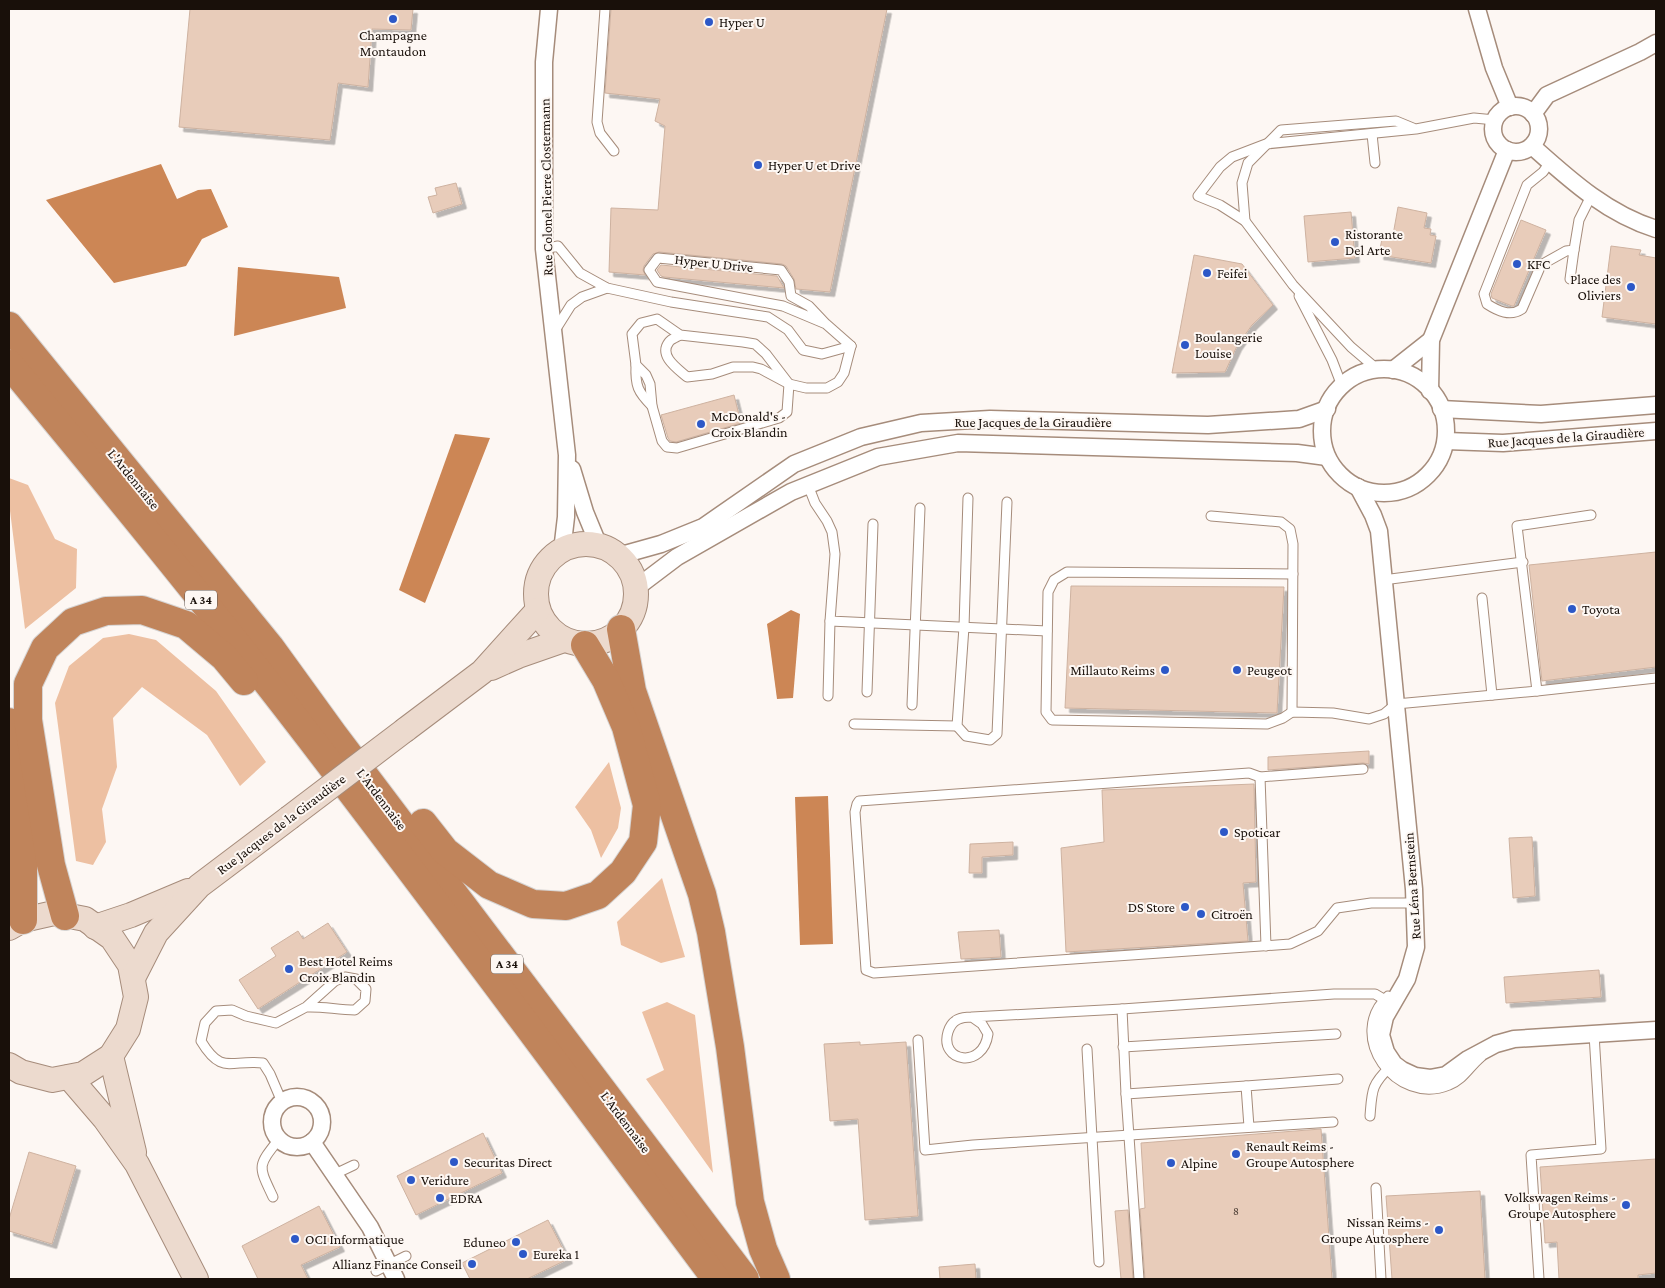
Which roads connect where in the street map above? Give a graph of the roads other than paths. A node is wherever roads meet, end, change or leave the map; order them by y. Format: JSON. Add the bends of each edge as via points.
{"nodes":[{"id":1,"x":549,"y":9,"type":"edge"},
{"id":2,"x":605,"y":9,"type":"edge"},
{"id":3,"x":1477,"y":9,"type":"edge"},
{"id":4,"x":1656,"y":43,"type":"edge"},
{"id":5,"x":1510,"y":107,"type":"junction"},
{"id":6,"x":1533,"y":114,"type":"junction"},
{"id":7,"x":1495,"y":120,"type":"junction"},
{"id":8,"x":1416,"y":129,"type":"junction"},
{"id":9,"x":1372,"y":134,"type":"junction"},
{"id":10,"x":1266,"y":144,"type":"junction"},
{"id":11,"x":1532,"y":146,"type":"junction"},
{"id":12,"x":1507,"y":150,"type":"junction"},
{"id":13,"x":614,"y":151,"type":"dead end"},
{"id":14,"x":1375,"y":162,"type":"dead end"},
{"id":15,"x":1550,"y":162,"type":"junction"},
{"id":16,"x":1591,"y":196,"type":"junction"},
{"id":17,"x":1245,"y":220,"type":"junction"},
{"id":18,"x":1656,"y":229,"type":"edge"},
{"id":19,"x":544,"y":249,"type":"junction"},
{"id":20,"x":1574,"y":250,"type":"junction"},
{"id":21,"x":1570,"y":279,"type":"dead end"},
{"id":22,"x":1293,"y":285,"type":"junction"},
{"id":23,"x":607,"y":288,"type":"junction"},
{"id":24,"x":826,"y":324,"type":"junction"},
{"id":25,"x":9,"y":326,"type":"edge"},
{"id":26,"x":553,"y":335,"type":"junction"},
{"id":27,"x":680,"y":335,"type":"junction"},
{"id":28,"x":1430,"y":340,"type":"junction"},
{"id":29,"x":851,"y":346,"type":"junction"},
{"id":30,"x":9,"y":364,"type":"edge"},
{"id":31,"x":1386,"y":370,"type":"junction"},
{"id":32,"x":789,"y":384,"type":"junction"},
{"id":33,"x":1342,"y":386,"type":"junction"},
{"id":34,"x":1430,"y":391,"type":"junction"},
{"id":35,"x":1656,"y":405,"type":"edge"},
{"id":36,"x":1327,"y":409,"type":"junction"},
{"id":37,"x":1441,"y":409,"type":"junction"},
{"id":38,"x":1656,"y":431,"type":"edge"},
{"id":39,"x":1446,"y":441,"type":"junction"},
{"id":40,"x":568,"y":455,"type":"junction"},
{"id":41,"x":1327,"y":457,"type":"junction"},
{"id":42,"x":808,"y":485,"type":"junction"},
{"id":43,"x":1358,"y":487,"type":"junction"},
{"id":44,"x":968,"y":498,"type":"dead end"},
{"id":45,"x":1007,"y":502,"type":"dead end"},
{"id":46,"x":920,"y":508,"type":"dead end"},
{"id":47,"x":1591,"y":515,"type":"dead end"},
{"id":48,"x":1211,"y":516,"type":"dead end"},
{"id":49,"x":873,"y":524,"type":"dead end"},
{"id":50,"x":562,"y":550,"type":"junction"},
{"id":51,"x":609,"y":551,"type":"junction"},
{"id":52,"x":1523,"y":562,"type":"junction"},
{"id":53,"x":1293,"y":574,"type":"junction"},
{"id":54,"x":1383,"y":580,"type":"junction"},
{"id":55,"x":636,"y":588,"type":"junction"},
{"id":56,"x":1482,"y":598,"type":"dead end"},
{"id":57,"x":538,"y":610,"type":"junction"},
{"id":58,"x":830,"y":621,"type":"junction"},
{"id":59,"x":870,"y":623,"type":"junction"},
{"id":60,"x":915,"y":624,"type":"junction"},
{"id":61,"x":964,"y":627,"type":"junction"},
{"id":62,"x":622,"y":629,"type":"junction"},
{"id":63,"x":1002,"y":629,"type":"junction"},
{"id":64,"x":1047,"y":631,"type":"junction"},
{"id":65,"x":574,"y":642,"type":"junction"},
{"id":66,"x":270,"y":647,"type":"junction"},
{"id":67,"x":482,"y":672,"type":"junction"},
{"id":68,"x":1656,"y":678,"type":"edge"},
{"id":69,"x":1537,"y":691,"type":"junction"},
{"id":70,"x":867,"y":692,"type":"dead end"},
{"id":71,"x":1492,"y":695,"type":"junction"},
{"id":72,"x":828,"y":696,"type":"dead end"},
{"id":73,"x":1396,"y":704,"type":"junction"},
{"id":74,"x":912,"y":705,"type":"dead end"},
{"id":75,"x":1292,"y":712,"type":"junction"},
{"id":76,"x":9,"y":722,"type":"edge"},
{"id":77,"x":854,"y":724,"type":"dead end"},
{"id":78,"x":957,"y":726,"type":"junction"},
{"id":79,"x":1363,"y":770,"type":"dead end"},
{"id":80,"x":1260,"y":777,"type":"junction"},
{"id":81,"x":387,"y":840,"type":"junction"},
{"id":82,"x":199,"y":886,"type":"junction"},
{"id":83,"x":1414,"y":903,"type":"junction"},
{"id":84,"x":65,"y":916,"type":"junction"},
{"id":85,"x":16,"y":924,"type":"edge"},
{"id":86,"x":95,"y":927,"type":"junction"},
{"id":87,"x":1266,"y":946,"type":"junction"},
{"id":88,"x":133,"y":978,"type":"junction"},
{"id":89,"x":1388,"y":1002,"type":"junction"},
{"id":90,"x":306,"y":1007,"type":"junction"},
{"id":91,"x":1122,"y":1010,"type":"junction"},
{"id":92,"x":972,"y":1017,"type":"junction"},
{"id":93,"x":1656,"y":1030,"type":"edge"},
{"id":94,"x":1336,"y":1034,"type":"dead end"},
{"id":95,"x":1594,"y":1034,"type":"junction"},
{"id":96,"x":918,"y":1040,"type":"dead end"},
{"id":97,"x":1123,"y":1047,"type":"junction"},
{"id":98,"x":1087,"y":1049,"type":"dead end"},
{"id":99,"x":111,"y":1056,"type":"junction"},
{"id":100,"x":9,"y":1065,"type":"edge"},
{"id":101,"x":1390,"y":1067,"type":"junction"},
{"id":102,"x":69,"y":1077,"type":"junction"},
{"id":103,"x":1338,"y":1079,"type":"dead end"},
{"id":104,"x":1246,"y":1086,"type":"junction"},
{"id":105,"x":1126,"y":1094,"type":"junction"},
{"id":106,"x":282,"y":1102,"type":"junction"},
{"id":107,"x":1370,"y":1116,"type":"dead end"},
{"id":108,"x":1333,"y":1122,"type":"dead end"},
{"id":109,"x":1249,"y":1127,"type":"junction"},
{"id":110,"x":1128,"y":1135,"type":"junction"},
{"id":111,"x":279,"y":1138,"type":"junction"},
{"id":112,"x":1092,"y":1138,"type":"junction"},
{"id":113,"x":312,"y":1142,"type":"junction"},
{"id":114,"x":137,"y":1164,"type":"junction"},
{"id":115,"x":354,"y":1165,"type":"dead end"},
{"id":116,"x":335,"y":1174,"type":"junction"},
{"id":117,"x":1376,"y":1188,"type":"dead end"},
{"id":118,"x":273,"y":1197,"type":"dead end"},
{"id":119,"x":406,"y":1256,"type":"dead end"},
{"id":120,"x":1099,"y":1262,"type":"dead end"},
{"id":121,"x":387,"y":1272,"type":"edge"},
{"id":122,"x":196,"y":1279,"type":"edge"},
{"id":123,"x":716,"y":1279,"type":"edge"},
{"id":124,"x":745,"y":1279,"type":"edge"},
{"id":125,"x":776,"y":1279,"type":"edge"},
{"id":126,"x":1139,"y":1279,"type":"edge"},
{"id":127,"x":1381,"y":1279,"type":"edge"},
{"id":128,"x":1539,"y":1279,"type":"edge"}],
"edges":[{"from":1,"to":19,"type":"street","name":"Rue Colonel Pierre Clostermann","via":[[544,62]]},
{"from":2,"to":13,"type":"lane","via":[[597,122],[600,133]]},
{"from":3,"to":5,"type":"street","via":[[1494,68]]},
{"from":4,"to":6,"type":"street","via":[[1547,95]]},
{"from":5,"to":6,"type":"street","via":[[1518,106]]},
{"from":5,"to":7,"type":"street"},
{"from":6,"to":11,"type":"street","via":[[1539,130]]},
{"from":7,"to":8,"type":"lane","via":[[1474,118]]},
{"from":7,"to":12,"type":"street","via":[[1495,138]]},
{"from":8,"to":9,"type":"lane"},
{"from":8,"to":10,"type":"lane","via":[[1396,121],[1290,128],[1281,130]]},
{"from":9,"to":10,"type":"lane"},
{"from":9,"to":14,"type":"lane"},
{"from":10,"to":17,"type":"lane","via":[[1248,163],[1242,183]]},
{"from":10,"to":17,"type":"lane","via":[[1232,157],[1198,196]]},
{"from":11,"to":12,"type":"street","via":[[1516,152]]},
{"from":11,"to":15,"type":"street"},
{"from":12,"to":28,"type":"street"},
{"from":15,"to":16,"type":"street"},
{"from":15,"to":20,"type":"lane","via":[[1527,185],[1484,294],[1487,304],[1497,310],[1516,313],[1522,309],[1541,265]]},
{"from":16,"to":18,"type":"street"},
{"from":16,"to":20,"type":"lane","via":[[1579,220]]},
{"from":17,"to":22,"type":"lane"},
{"from":19,"to":23,"type":"lane","via":[[558,246],[580,273]]},
{"from":19,"to":26,"type":"street","name":"Rue Colonel Pierre Clostermann"},
{"from":20,"to":21,"type":"lane"},
{"from":22,"to":31,"type":"lane","via":[[1351,347]]},
{"from":22,"to":33,"type":"lane"},
{"from":23,"to":26,"type":"lane","via":[[571,305]]},
{"from":23,"to":29,"type":"lane","via":[[768,317],[788,330],[803,350],[822,354]]},
{"from":24,"to":24,"type":"lane","name":"Hyper U Drive","via":[[809,306],[791,296],[789,282],[781,270],[658,258],[649,270],[657,282],[783,306]]},
{"from":24,"to":29,"type":"lane"},
{"from":25,"to":66,"type":"highway","name":"L'Ardennaise","number":"A 34"},
{"from":26,"to":40,"type":"street","name":"Rue Colonel Pierre Clostermann"},
{"from":27,"to":32,"type":"lane","via":[[755,344]]},
{"from":27,"to":32,"type":"lane","via":[[669,341],[666,351],[670,362],[687,377],[733,367],[753,367]]},
{"from":27,"to":32,"type":"lane","via":[[657,319],[640,323],[632,334],[636,365],[650,384],[652,406],[662,441],[667,447],[677,448],[779,418],[787,412]]},
{"from":28,"to":31,"type":"street"},
{"from":28,"to":34,"type":"street"},
{"from":29,"to":32,"type":"lane","via":[[844,373],[838,382],[826,388]]},
{"from":30,"to":81,"type":"highway","name":"L'Ardennaise","number":"A 34","via":[[206,606]]},
{"from":31,"to":33,"type":"street","via":[[1349,378]]},
{"from":31,"to":34,"type":"street","via":[[1418,379]]},
{"from":33,"to":36,"type":"street"},
{"from":34,"to":37,"type":"street","via":[[1436,396]]},
{"from":35,"to":37,"type":"street","name":"Rue Jacques de la Giraudière","via":[[1541,414]]},
{"from":36,"to":41,"type":"street","via":[[1322,420]]},
{"from":36,"to":51,"type":"street","name":"Rue Jacques de la Giraudière","via":[[1299,419],[1208,425],[990,419],[921,423],[861,437],[794,464],[702,527],[661,544]]},
{"from":37,"to":39,"type":"street"},
{"from":38,"to":39,"type":"street","name":"Rue Jacques de la Giraudière","via":[[1503,443]]},
{"from":39,"to":43,"type":"street","via":[[1436,465],[1421,481],[1397,492],[1372,493]]},
{"from":40,"to":50,"type":"street","name":"Rue Colonel Pierre Clostermann"},
{"from":40,"to":51,"type":"street","name":"Rue Colonel Pierre Clostermann","via":[[585,512]]},
{"from":41,"to":42,"type":"street","name":"Rue Jacques de la Giraudière","via":[[1297,453],[958,443],[878,457]]},
{"from":41,"to":43,"type":"street","via":[[1330,466]]},
{"from":42,"to":55,"type":"street","name":"Rue Jacques de la Giraudière","via":[[677,557]]},
{"from":42,"to":58,"type":"lane","via":[[832,532],[835,554]]},
{"from":43,"to":54,"type":"street","name":"Rue Léna Bernstein","via":[[1374,515],[1379,532]]},
{"from":44,"to":61,"type":"lane"},
{"from":45,"to":63,"type":"lane"},
{"from":46,"to":60,"type":"lane"},
{"from":47,"to":52,"type":"lane","via":[[1517,526]]},
{"from":48,"to":53,"type":"lane","via":[[1281,522],[1290,529]]},
{"from":49,"to":59,"type":"lane"},
{"from":50,"to":51,"type":"street","via":[[589,543]]},
{"from":50,"to":57,"type":"street","via":[[553,555],[541,572],[535,591]]},
{"from":51,"to":55,"type":"street","via":[[627,562]]},
{"from":52,"to":54,"type":"lane"},
{"from":52,"to":69,"type":"lane"},
{"from":53,"to":64,"type":"lane","via":[[1068,572],[1054,580],[1048,592]]},
{"from":53,"to":75,"type":"lane"},
{"from":54,"to":73,"type":"street","name":"Rue Léna Bernstein"},
{"from":55,"to":62,"type":"street","via":[[638,597],[632,616]]},
{"from":56,"to":71,"type":"lane"},
{"from":57,"to":65,"type":"street","via":[[547,629]]},
{"from":57,"to":67,"type":"street"},
{"from":58,"to":59,"type":"lane"},
{"from":58,"to":72,"type":"lane"},
{"from":59,"to":60,"type":"lane"},
{"from":59,"to":70,"type":"lane"},
{"from":60,"to":61,"type":"lane"},
{"from":60,"to":74,"type":"lane"},
{"from":61,"to":63,"type":"lane"},
{"from":61,"to":78,"type":"lane"},
{"from":62,"to":65,"type":"street","via":[[603,642]]},
{"from":62,"to":125,"type":"highway","via":[[632,691],[702,894],[730,1047],[750,1202],[763,1249]]},
{"from":63,"to":64,"type":"lane"},
{"from":63,"to":78,"type":"lane","via":[[997,734],[990,740],[966,736]]},
{"from":64,"to":75,"type":"lane","via":[[1046,712],[1052,720],[1267,724]]},
{"from":65,"to":66,"type":"highway","via":[[606,680],[626,727],[647,805],[643,842],[623,872],[598,895],[566,906],[533,904],[489,885],[445,851],[316,685]]},
{"from":65,"to":67,"type":"street","via":[[518,656]]},
{"from":66,"to":124,"type":"highway","name":"L'Ardennaise","number":"A 34"},
{"from":67,"to":82,"type":"street","name":"Rue Jacques de la Giraudière","bridge":true},
{"from":68,"to":69,"type":"lane"},
{"from":69,"to":71,"type":"lane"},
{"from":71,"to":73,"type":"lane"},
{"from":73,"to":75,"type":"lane","via":[[1384,714],[1369,719],[1333,713]]},
{"from":73,"to":83,"type":"street","name":"Rue Léna Bernstein"},
{"from":76,"to":85,"type":"highway","via":[[23,853]]},
{"from":77,"to":78,"type":"lane"},
{"from":79,"to":80,"type":"lane"},
{"from":80,"to":87,"type":"lane"},
{"from":80,"to":87,"type":"lane","via":[[1248,773],[859,801],[855,812],[866,970],[874,973]]},
{"from":81,"to":84,"type":"highway","via":[[343,805],[224,657],[186,625],[142,610],[106,611],[73,622],[45,648],[28,684],[28,720],[50,865]]},
{"from":81,"to":123,"type":"highway","name":"L'Ardennaise","number":"A 34"},
{"from":82,"to":86,"type":"street","via":[[156,906]]},
{"from":82,"to":88,"type":"street","via":[[156,933]]},
{"from":83,"to":87,"type":"lane","via":[[1370,903],[1338,908],[1318,931],[1290,944]]},
{"from":83,"to":89,"type":"street","name":"Rue Léna Bernstein","via":[[1416,947],[1407,979]]},
{"from":84,"to":85,"type":"street","via":[[54,913]]},
{"from":84,"to":86,"type":"street","via":[[85,919]]},
{"from":86,"to":88,"type":"street","via":[[112,938],[130,965]]},
{"from":88,"to":99,"type":"street","via":[[136,997],[128,1028]]},
{"from":89,"to":91,"type":"lane","via":[[1375,994],[1334,994]]},
{"from":89,"to":101,"type":"street","name":"Rue Léna Bernstein","via":[[1381,1035]]},
{"from":90,"to":90,"type":"lane","via":[[355,1010],[365,1001],[366,989],[356,979],[345,977],[335,981]]},
{"from":90,"to":106,"type":"lane","via":[[276,1023],[232,1010],[216,1011],[205,1024],[202,1041],[209,1054],[220,1062],[234,1065],[249,1061],[263,1064]]},
{"from":91,"to":92,"type":"lane"},
{"from":91,"to":97,"type":"lane"},
{"from":92,"to":92,"type":"lane","via":[[960,1017],[950,1026],[946,1038],[948,1048],[965,1058],[979,1054],[987,1043],[988,1034]]},
{"from":93,"to":95,"type":"street"},
{"from":94,"to":97,"type":"lane"},
{"from":95,"to":101,"type":"street","via":[[1514,1039],[1468,1058],[1446,1075],[1430,1078]]},
{"from":95,"to":128,"type":"lane","via":[[1601,1149],[1531,1155]]},
{"from":96,"to":112,"type":"lane","via":[[925,1150]]},
{"from":97,"to":105,"type":"lane"},
{"from":98,"to":112,"type":"lane"},
{"from":99,"to":102,"type":"street","via":[[83,1074]]},
{"from":99,"to":114,"type":"street"},
{"from":100,"to":102,"type":"street","via":[[21,1072],[52,1080]]},
{"from":101,"to":107,"type":"lane","via":[[1379,1077],[1372,1091]]},
{"from":102,"to":114,"type":"street"},
{"from":103,"to":104,"type":"lane"},
{"from":104,"to":105,"type":"lane"},
{"from":104,"to":109,"type":"lane"},
{"from":105,"to":110,"type":"lane"},
{"from":106,"to":111,"type":"street","via":[[272,1124]]},
{"from":106,"to":113,"type":"street","via":[[297,1097],[317,1107],[322,1121],[318,1136]]},
{"from":108,"to":109,"type":"lane"},
{"from":109,"to":110,"type":"lane"},
{"from":110,"to":112,"type":"lane"},
{"from":110,"to":126,"type":"lane"},
{"from":111,"to":113,"type":"street","via":[[291,1146]]},
{"from":111,"to":118,"type":"lane","via":[[264,1158],[261,1171]]},
{"from":112,"to":120,"type":"lane"},
{"from":113,"to":116,"type":"street"},
{"from":114,"to":122,"type":"street"},
{"from":115,"to":116,"type":"lane"},
{"from":116,"to":121,"type":"street","via":[[370,1227]]},
{"from":117,"to":127,"type":"lane"},
{"from":119,"to":121,"type":"lane"}]}
